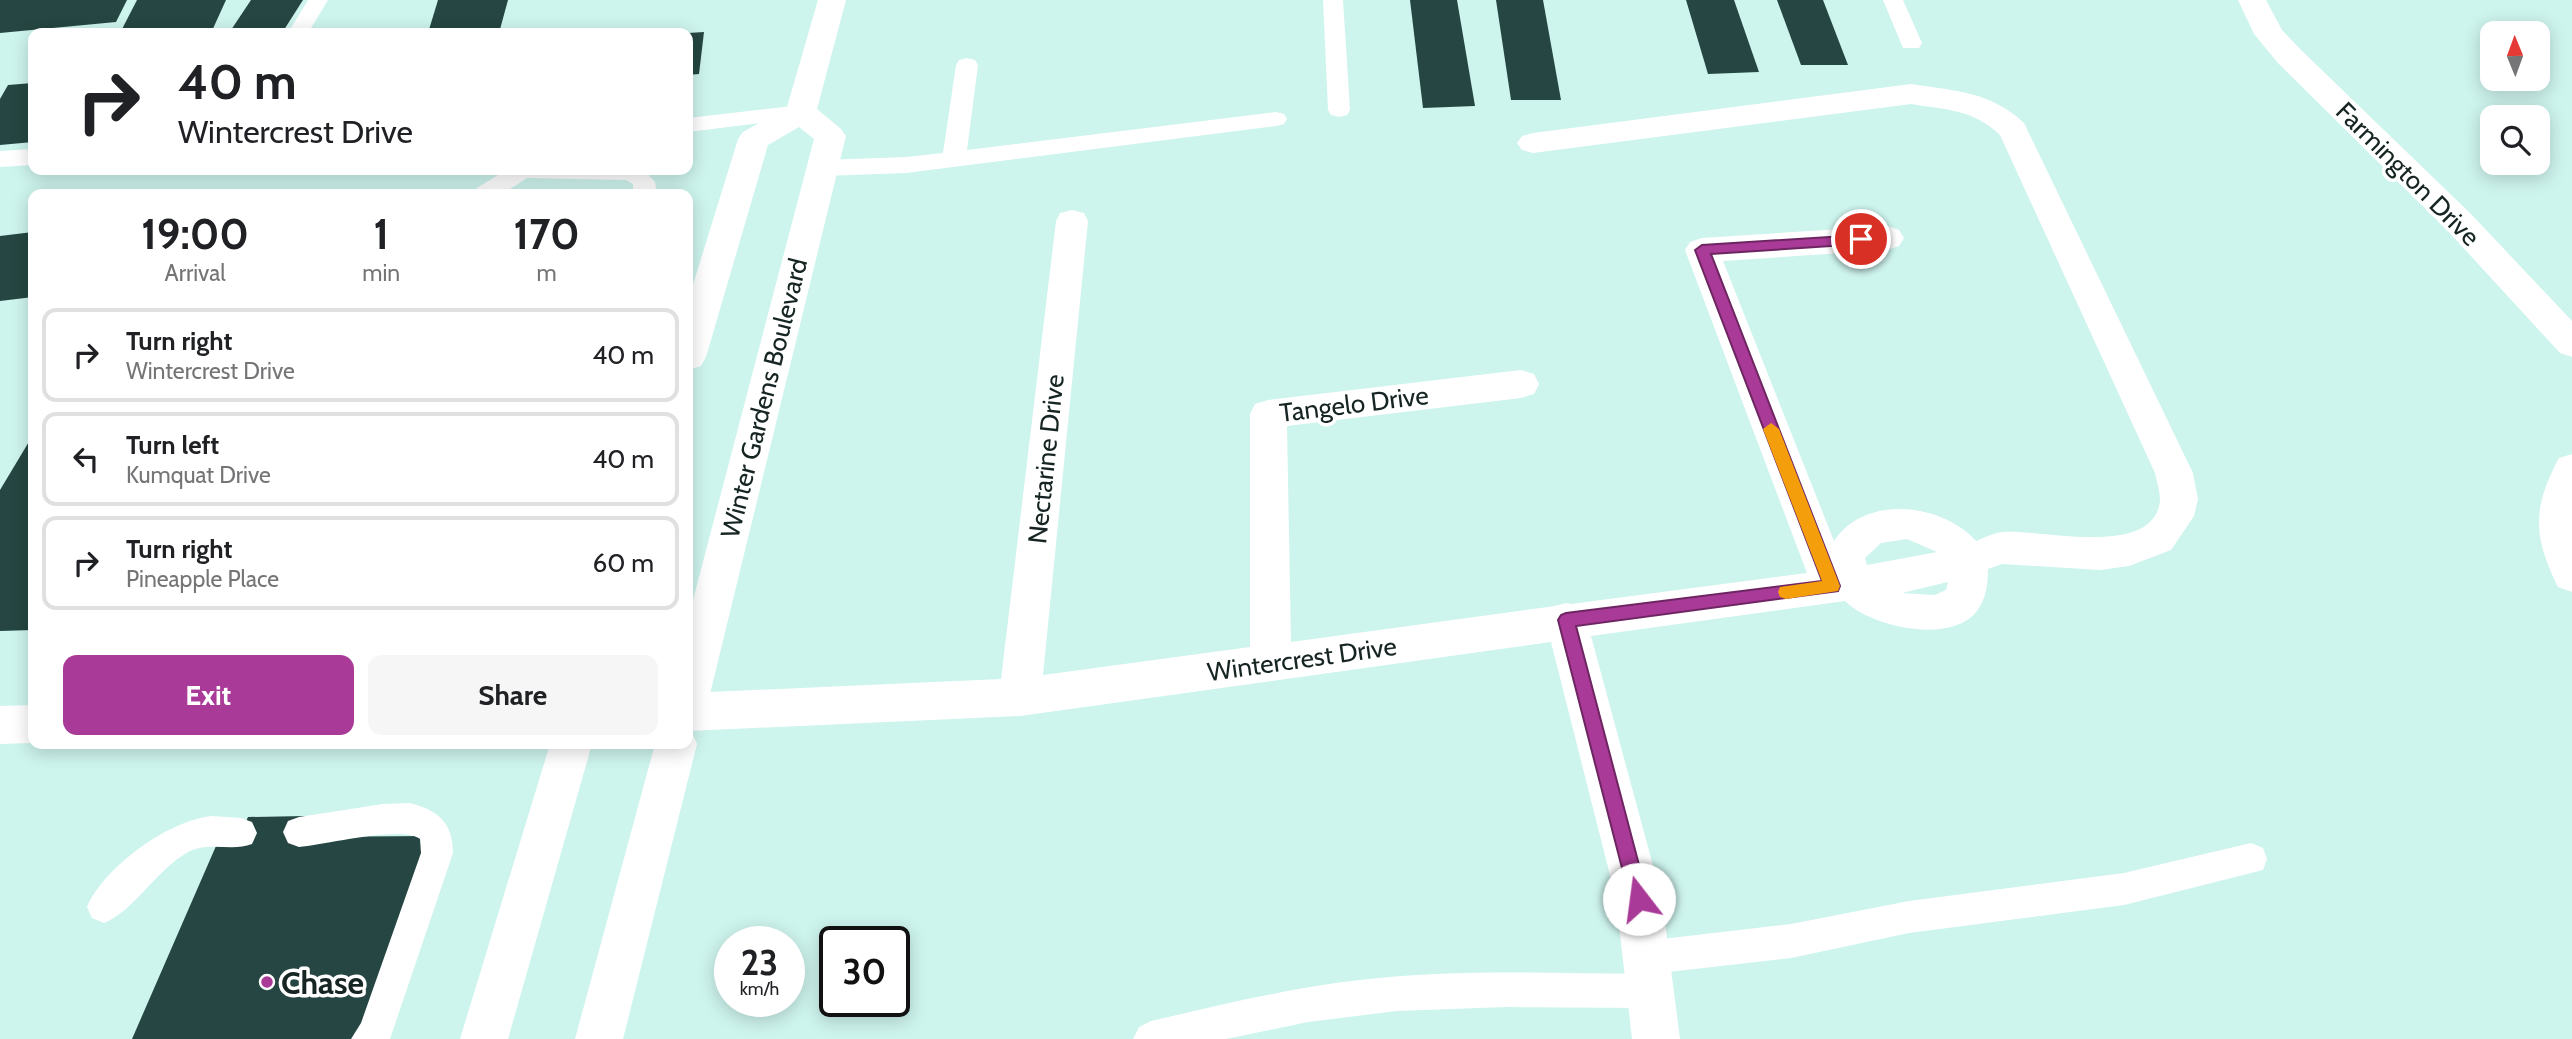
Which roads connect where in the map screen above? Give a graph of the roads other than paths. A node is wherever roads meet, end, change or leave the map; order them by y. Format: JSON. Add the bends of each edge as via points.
{"nodes":[{"id":1,"x":318,"y":0,"type":"edge"},
{"id":2,"x":832,"y":0,"type":"edge"},
{"id":3,"x":1333,"y":0,"type":"edge"},
{"id":4,"x":1893,"y":0,"type":"edge"},
{"id":5,"x":2252,"y":0,"type":"edge"},
{"id":6,"x":301,"y":28,"type":"edge"},
{"id":7,"x":1911,"y":43,"type":"dead end"},
{"id":8,"x":967,"y":65,"type":"dead end"},
{"id":9,"x":1339,"y":110,"type":"dead end"},
{"id":10,"x":801,"y":112,"type":"junction"},
{"id":11,"x":1276,"y":119,"type":"dead end"},
{"id":12,"x":693,"y":124,"type":"edge"},
{"id":13,"x":1533,"y":143,"type":"dead end"},
{"id":14,"x":28,"y":157,"type":"edge"},
{"id":15,"x":0,"y":159,"type":"edge"},
{"id":16,"x":954,"y":159,"type":"junction"},
{"id":17,"x":823,"y":167,"type":"junction"},
{"id":18,"x":515,"y":175,"type":"edge"},
{"id":19,"x":493,"y":189,"type":"edge"},
{"id":20,"x":1072,"y":221,"type":"dead end"},
{"id":21,"x":1887,"y":238,"type":"dead end"},
{"id":22,"x":693,"y":340,"type":"edge"},
{"id":23,"x":2572,"y":344,"type":"edge"},
{"id":24,"x":1521,"y":384,"type":"dead end"},
{"id":25,"x":2572,"y":469,"type":"edge"},
{"id":26,"x":1969,"y":560,"type":"junction"},
{"id":27,"x":2572,"y":575,"type":"edge"},
{"id":28,"x":1843,"y":585,"type":"junction"},
{"id":29,"x":1566,"y":620,"type":"junction"},
{"id":30,"x":1271,"y":664,"type":"junction"},
{"id":31,"x":693,"y":678,"type":"edge"},
{"id":32,"x":1020,"y":697,"type":"junction"},
{"id":33,"x":693,"y":712,"type":"edge"},
{"id":34,"x":0,"y":724,"type":"edge"},
{"id":35,"x":28,"y":724,"type":"edge"},
{"id":36,"x":570,"y":749,"type":"edge"},
{"id":37,"x":675,"y":749,"type":"edge"},
{"id":38,"x":299,"y":832,"type":"dead end"},
{"id":39,"x":241,"y":833,"type":"dead end"},
{"id":40,"x":2251,"y":859,"type":"dead end"},
{"id":41,"x":104,"y":907,"type":"dead end"},
{"id":42,"x":1648,"y":975,"type":"junction"},
{"id":43,"x":369,"y":1039,"type":"edge"},
{"id":44,"x":484,"y":1039,"type":"edge"},
{"id":45,"x":599,"y":1039,"type":"edge"},
{"id":46,"x":1151,"y":1039,"type":"edge"},
{"id":47,"x":1656,"y":1039,"type":"edge"}],
"edges":[{"from":1,"to":6,"type":"lane"},
{"from":2,"to":10,"type":"street"},
{"from":3,"to":9,"type":"lane"},
{"from":4,"to":7,"type":"lane"},
{"from":5,"to":23,"type":"street","name":"Farmington Drive","via":[[2269,34],[2289,56],[2459,222]]},
{"from":8,"to":16,"type":"lane"},
{"from":10,"to":12,"type":"lane"},
{"from":10,"to":17,"type":"street","name":"Winter Gardens Boulevard","via":[[830,135]]},
{"from":10,"to":22,"type":"street","via":[[754,139]]},
{"from":11,"to":16,"type":"lane"},
{"from":13,"to":26,"type":"street","name":"Wintercrest Drive","via":[[1911,94],[1978,105],[2013,130],[2174,473],[2179,499],[2175,516],[2157,539],[2129,550],[2099,554],[2001,548]]},
{"from":14,"to":15,"type":"lane"},
{"from":16,"to":17,"type":"lane"},
{"from":17,"to":31,"type":"street","name":"Winter Gardens Boulevard"},
{"from":18,"to":19,"type":"lane"},
{"from":20,"to":32,"type":"street","name":"Nectarine Drive"},
{"from":21,"to":28,"type":"street","via":[[1702,250]]},
{"from":24,"to":30,"type":"street","name":"Tangelo Drive","via":[[1268,414]]},
{"from":25,"to":27,"type":"street","via":[[2561,489],[2557,511],[2558,535]]},
{"from":26,"to":28,"type":"street","name":"Wintercrest Drive","via":[[1913,575]]},
{"from":26,"to":28,"type":"street","via":[[1968,585],[1961,601],[1941,611],[1898,610]]},
{"from":26,"to":28,"type":"street","via":[[1952,541],[1909,523],[1873,529],[1858,535],[1845,557]]},
{"from":28,"to":29,"type":"street","name":"Wintercrest Drive"},
{"from":29,"to":30,"type":"street","name":"Wintercrest Drive"},
{"from":29,"to":42,"type":"street","via":[[1639,899]]},
{"from":30,"to":32,"type":"street","name":"Wintercrest Drive"},
{"from":32,"to":33,"type":"street","name":"Wintercrest Drive"},
{"from":34,"to":35,"type":"street"},
{"from":36,"to":44,"type":"street"},
{"from":37,"to":45,"type":"street"},
{"from":38,"to":43,"type":"lane","via":[[381,819],[413,819],[430,826],[436,836],[437,853]]},
{"from":39,"to":41,"type":"lane","via":[[207,831],[187,837],[162,852]]},
{"from":40,"to":42,"type":"lane","via":[[2124,889],[1909,917]]},
{"from":42,"to":46,"type":"lane","via":[[1358,998],[1253,1015]]},
{"from":42,"to":47,"type":"street"}]}
